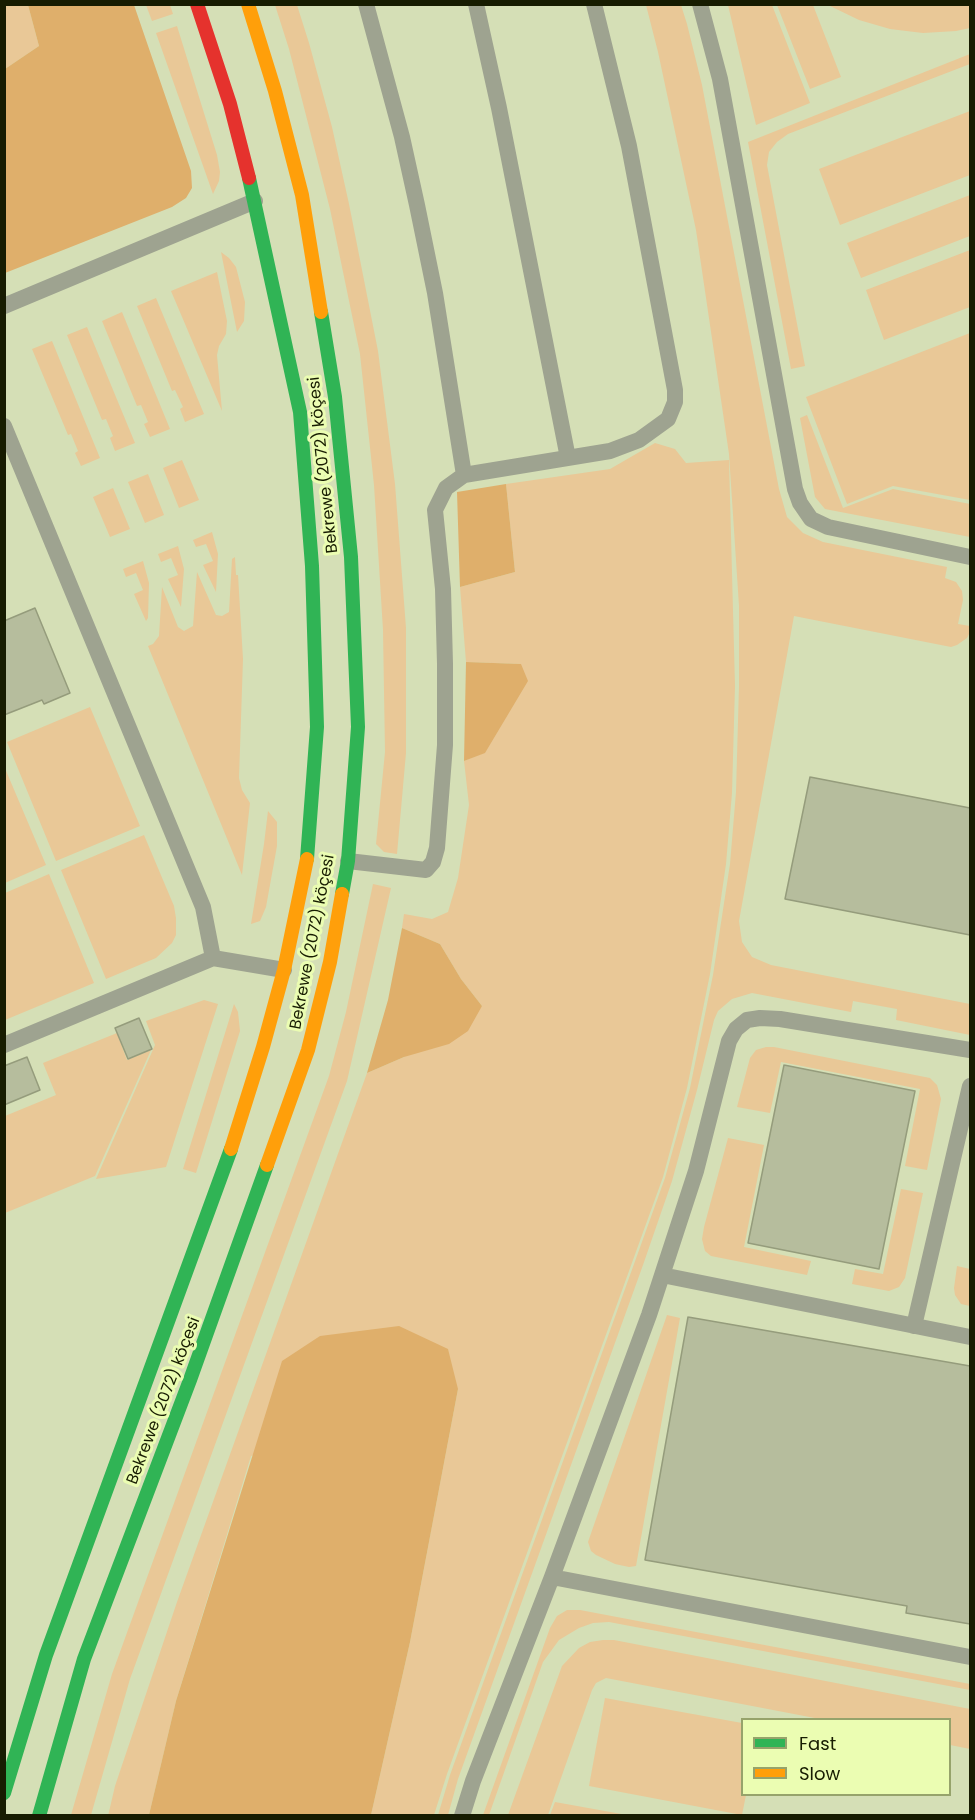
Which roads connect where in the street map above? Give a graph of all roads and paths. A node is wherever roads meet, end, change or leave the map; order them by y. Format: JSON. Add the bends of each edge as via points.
{"nodes":[{"id":1,"x":197,"y":4,"type":"edge"},
{"id":2,"x":248,"y":4,"type":"edge"},
{"id":3,"x":366,"y":4,"type":"edge"},
{"id":4,"x":476,"y":4,"type":"edge"},
{"id":5,"x":594,"y":4,"type":"edge"},
{"id":6,"x":700,"y":4,"type":"edge"},
{"id":7,"x":255,"y":201,"type":"junction"},
{"id":8,"x":4,"y":306,"type":"edge"},
{"id":9,"x":4,"y":426,"type":"edge"},
{"id":10,"x":568,"y":458,"type":"junction"},
{"id":11,"x":464,"y":475,"type":"junction"},
{"id":12,"x":970,"y":557,"type":"edge"},
{"id":13,"x":348,"y":861,"type":"junction"},
{"id":14,"x":213,"y":958,"type":"junction"},
{"id":15,"x":284,"y":970,"type":"junction"},
{"id":16,"x":4,"y":1045,"type":"edge"},
{"id":17,"x":970,"y":1050,"type":"edge"},
{"id":18,"x":970,"y":1086,"type":"edge"},
{"id":19,"x":662,"y":1275,"type":"junction"},
{"id":20,"x":914,"y":1326,"type":"junction"},
{"id":21,"x":970,"y":1337,"type":"edge"},
{"id":22,"x":552,"y":1577,"type":"junction"},
{"id":23,"x":970,"y":1657,"type":"edge"},
{"id":24,"x":4,"y":1793,"type":"edge"},
{"id":25,"x":39,"y":1815,"type":"edge"},
{"id":26,"x":462,"y":1815,"type":"edge"}],
"edges":[{"from":1,"to":7,"type":"main road","name":"Bekrewe (2072) köçesi","via":[[230,104]]},
{"from":2,"to":13,"type":"main road","name":"Bekrewe (2072) köçesi","via":[[302,195],[335,397],[351,557],[358,727]]},
{"from":3,"to":11,"type":"lane","via":[[417,205]]},
{"from":4,"to":10,"type":"lane"},
{"from":5,"to":10,"type":"lane","via":[[629,146],[675,402],[668,419],[639,440],[610,451]]},
{"from":6,"to":12,"type":"lane","via":[[720,79],[800,503],[811,519],[828,527]]},
{"from":7,"to":8,"type":"lane"},
{"from":7,"to":15,"type":"main road","name":"Bekrewe (2072) köçesi","via":[[300,412],[312,578],[317,727],[314,773],[308,854]]},
{"from":9,"to":14,"type":"lane","via":[[203,907]]},
{"from":10,"to":11,"type":"lane"},
{"from":11,"to":13,"type":"lane","via":[[446,488],[435,510],[443,589],[445,745],[433,862],[426,870]]},
{"from":13,"to":25,"type":"main road","name":"Bekrewe (2072) köçesi","via":[[330,962],[308,1050],[190,1380],[84,1659]]},
{"from":14,"to":15,"type":"lane"},
{"from":14,"to":16,"type":"lane"},
{"from":15,"to":24,"type":"main road","name":"Bekrewe (2072) köçesi","via":[[234,1140],[46,1655]]},
{"from":17,"to":19,"type":"lane","via":[[780,1018],[747,1020],[729,1041],[696,1171]]},
{"from":18,"to":20,"type":"lane"},
{"from":19,"to":20,"type":"lane"},
{"from":19,"to":22,"type":"lane"},
{"from":20,"to":21,"type":"lane"},
{"from":22,"to":23,"type":"lane"},
{"from":22,"to":26,"type":"lane"}]}
